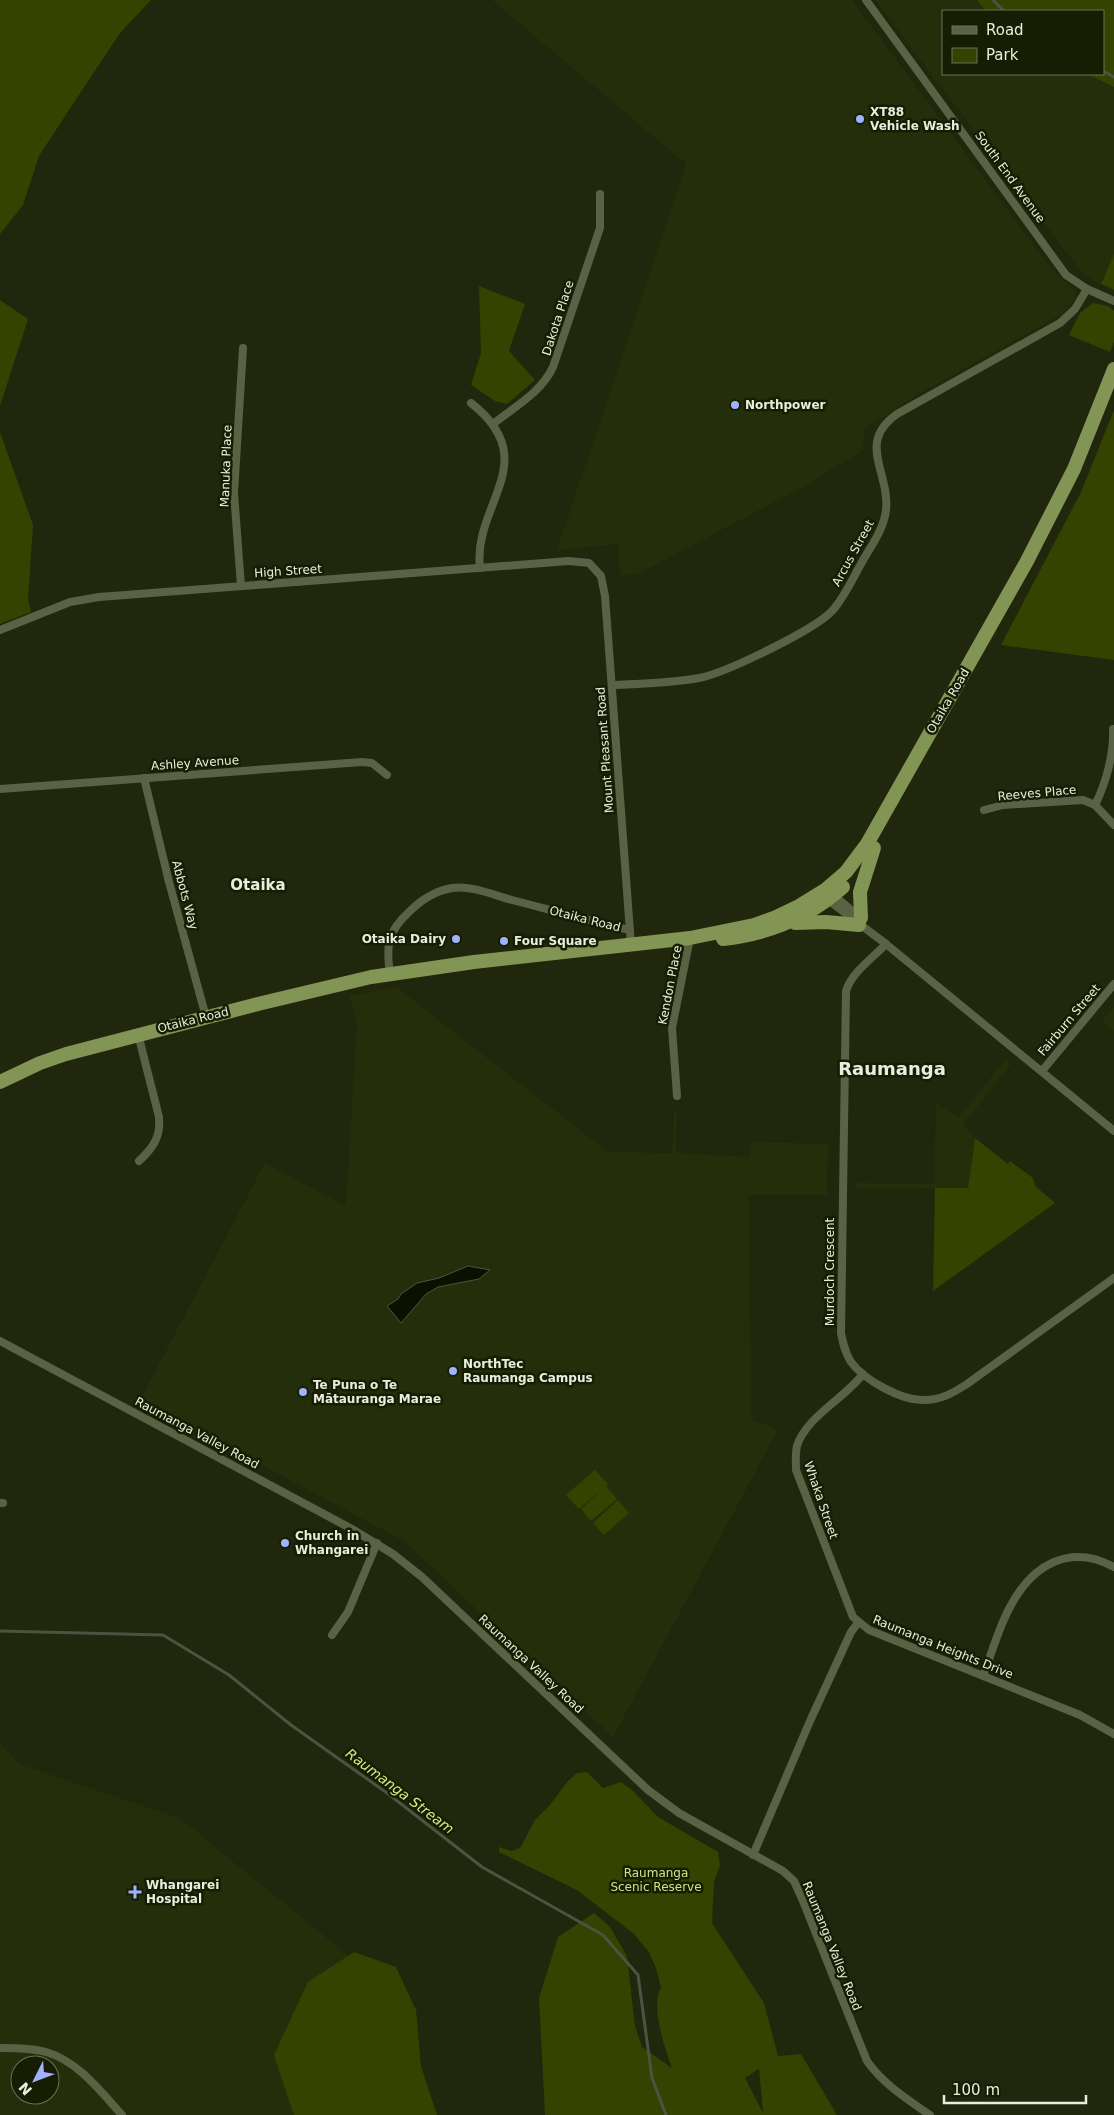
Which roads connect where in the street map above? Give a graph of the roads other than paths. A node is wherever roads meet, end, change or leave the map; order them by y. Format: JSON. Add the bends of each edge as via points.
{"nodes":[{"id":1,"x":866,"y":0,"type":"edge"},
{"id":2,"x":600,"y":194,"type":"dead end"},
{"id":3,"x":1087,"y":290,"type":"junction"},
{"id":4,"x":1114,"y":301,"type":"edge"},
{"id":5,"x":243,"y":348,"type":"dead end"},
{"id":6,"x":1114,"y":369,"type":"edge"},
{"id":7,"x":1114,"y":392,"type":"edge"},
{"id":8,"x":471,"y":403,"type":"dead end"},
{"id":9,"x":493,"y":424,"type":"junction"},
{"id":10,"x":584,"y":561,"type":"joint"},
{"id":11,"x":480,"y":568,"type":"junction"},
{"id":12,"x":241,"y":586,"type":"junction"},
{"id":13,"x":0,"y":630,"type":"edge"},
{"id":14,"x":612,"y":686,"type":"junction"},
{"id":15,"x":1113,"y":729,"type":"edge"},
{"id":16,"x":387,"y":775,"type":"dead end"},
{"id":17,"x":144,"y":778,"type":"junction"},
{"id":18,"x":0,"y":788,"type":"edge"},
{"id":19,"x":1095,"y":806,"type":"junction"},
{"id":20,"x":984,"y":810,"type":"dead end"},
{"id":21,"x":1114,"y":825,"type":"edge"},
{"id":22,"x":874,"y":848,"type":"junction"},
{"id":23,"x":829,"y":894,"type":"junction"},
{"id":24,"x":789,"y":923,"type":"junction"},
{"id":25,"x":864,"y":925,"type":"junction"},
{"id":26,"x":630,"y":930,"type":"junction"},
{"id":27,"x":690,"y":938,"type":"junction"},
{"id":28,"x":886,"y":944,"type":"junction"},
{"id":29,"x":632,"y":946,"type":"junction"},
{"id":30,"x":390,"y":974,"type":"junction"},
{"id":31,"x":1114,"y":984,"type":"edge"},
{"id":32,"x":206,"y":1017,"type":"junction"},
{"id":33,"x":138,"y":1034,"type":"junction"},
{"id":34,"x":1042,"y":1071,"type":"junction"},
{"id":35,"x":1,"y":1080,"type":"edge"},
{"id":36,"x":678,"y":1096,"type":"dead end"},
{"id":37,"x":1114,"y":1131,"type":"edge"},
{"id":38,"x":139,"y":1161,"type":"dead end"},
{"id":39,"x":1114,"y":1278,"type":"edge"},
{"id":40,"x":0,"y":1341,"type":"edge"},
{"id":41,"x":863,"y":1374,"type":"junction"},
{"id":42,"x":377,"y":1543,"type":"junction"},
{"id":43,"x":1114,"y":1568,"type":"edge"},
{"id":44,"x":858,"y":1623,"type":"junction"},
{"id":45,"x":332,"y":1635,"type":"dead end"},
{"id":46,"x":983,"y":1676,"type":"junction"},
{"id":47,"x":1114,"y":1734,"type":"edge"},
{"id":48,"x":753,"y":1855,"type":"junction"},
{"id":49,"x":0,"y":2048,"type":"edge"},
{"id":50,"x":122,"y":2115,"type":"edge"},
{"id":51,"x":930,"y":2115,"type":"edge"}],
"edges":[{"from":1,"to":3,"type":"street","name":"South End Avenue","via":[[1066,275]]},
{"from":2,"to":9,"type":"street","name":"Dakota Place","via":[[600,228],[548,378],[534,393]]},
{"from":3,"to":4,"type":"street"},
{"from":3,"to":14,"type":"street","name":"Arcus Street","via":[[1075,309],[1060,323],[897,414],[882,427],[876,440],[876,453],[886,495],[885,516],[850,583],[825,617],[803,632],[712,675]]},
{"from":5,"to":12,"type":"street","name":"Manuka Place","via":[[234,493]]},
{"from":6,"to":23,"type":"highway","name":"Otaika Road","via":[[1065,489],[1027,561],[867,844]]},
{"from":7,"to":22,"type":"highway","name":"Otaika Road","via":[[1078,479],[1053,527]]},
{"from":8,"to":9,"type":"street"},
{"from":9,"to":11,"type":"street","via":[[504,466],[480,545]]},
{"from":10,"to":11,"type":"street","name":"High Street"},
{"from":10,"to":14,"type":"street","name":"Mount Pleasant Road","via":[[598,570],[603,583]]},
{"from":11,"to":12,"type":"street","name":"High Street"},
{"from":12,"to":13,"type":"street","name":"High Street","via":[[84,599]]},
{"from":14,"to":26,"type":"street","name":"Mount Pleasant Road"},
{"from":15,"to":19,"type":"street","via":[[1114,744],[1102,792]]},
{"from":16,"to":17,"type":"street","name":"Ashley Avenue","via":[[372,763],[362,762]]},
{"from":17,"to":18,"type":"street","name":"Ashley Avenue"},
{"from":17,"to":32,"type":"street","name":"Abbots Way"},
{"from":19,"to":20,"type":"street","name":"Reeves Place","via":[[1083,800],[1003,805]]},
{"from":19,"to":21,"type":"street"},
{"from":22,"to":23,"type":"highway","name":"Otaika Road","via":[[853,876]]},
{"from":22,"to":25,"type":"highway","via":[[860,892]]},
{"from":23,"to":24,"type":"highway","name":"Otaika Road","via":[[811,912]]},
{"from":23,"to":25,"type":"street"},
{"from":23,"to":27,"type":"highway","name":"Otaika Road","via":[[764,922]]},
{"from":24,"to":25,"type":"highway"},
{"from":24,"to":27,"type":"highway","name":"Otaika Road","via":[[745,937],[719,940]]},
{"from":25,"to":28,"type":"street"},
{"from":26,"to":29,"type":"street","name":"Mount Pleasant Road"},
{"from":26,"to":30,"type":"street","name":"Otaika Road","via":[[480,891],[453,888],[421,901],[395,927],[388,948]]},
{"from":27,"to":29,"type":"highway","name":"Otaika Road"},
{"from":27,"to":36,"type":"street","name":"Kendon Place","via":[[672,1028]]},
{"from":28,"to":34,"type":"street"},
{"from":28,"to":41,"type":"street","name":"Murdoch Crescent","via":[[854,976],[846,992],[841,1333],[850,1360]]},
{"from":29,"to":30,"type":"highway","name":"Otaika Road"},
{"from":30,"to":32,"type":"highway","name":"Otaika Road"},
{"from":31,"to":34,"type":"street","name":"Fairburn Street"},
{"from":32,"to":33,"type":"highway","name":"Otaika Road"},
{"from":33,"to":35,"type":"highway","name":"Otaika Road","via":[[66,1054]]},
{"from":33,"to":38,"type":"street","via":[[160,1128],[151,1150]]},
{"from":34,"to":37,"type":"street"},
{"from":39,"to":41,"type":"street","name":"Murdoch Crescent","via":[[967,1384],[943,1397],[913,1399]]},
{"from":40,"to":42,"type":"street","name":"Raumanga Valley Road"},
{"from":41,"to":44,"type":"street","name":"Whaka Street","via":[[807,1428],[796,1448],[795,1457],[796,1470],[808,1502],[850,1611]]},
{"from":42,"to":45,"type":"street","via":[[348,1612]]},
{"from":42,"to":48,"type":"street","name":"Raumanga Valley Road","via":[[422,1577],[648,1790],[679,1813]]},
{"from":43,"to":46,"type":"street","via":[[1094,1559],[1073,1557],[1056,1561],[1040,1570],[1028,1580],[1009,1609]]},
{"from":44,"to":46,"type":"street","name":"Raumanga Heights Drive"},
{"from":44,"to":48,"type":"street","name":"Raumanga Heights Drive","via":[[810,1721]]},
{"from":46,"to":47,"type":"street","name":"Raumanga Heights Drive","via":[[1080,1715]]},
{"from":48,"to":51,"type":"street","name":"Raumanga Valley Road","via":[[794,1880],[861,2049],[874,2071],[894,2090]]},
{"from":49,"to":50,"type":"street","via":[[46,2052],[64,2060],[82,2073]]}]}
